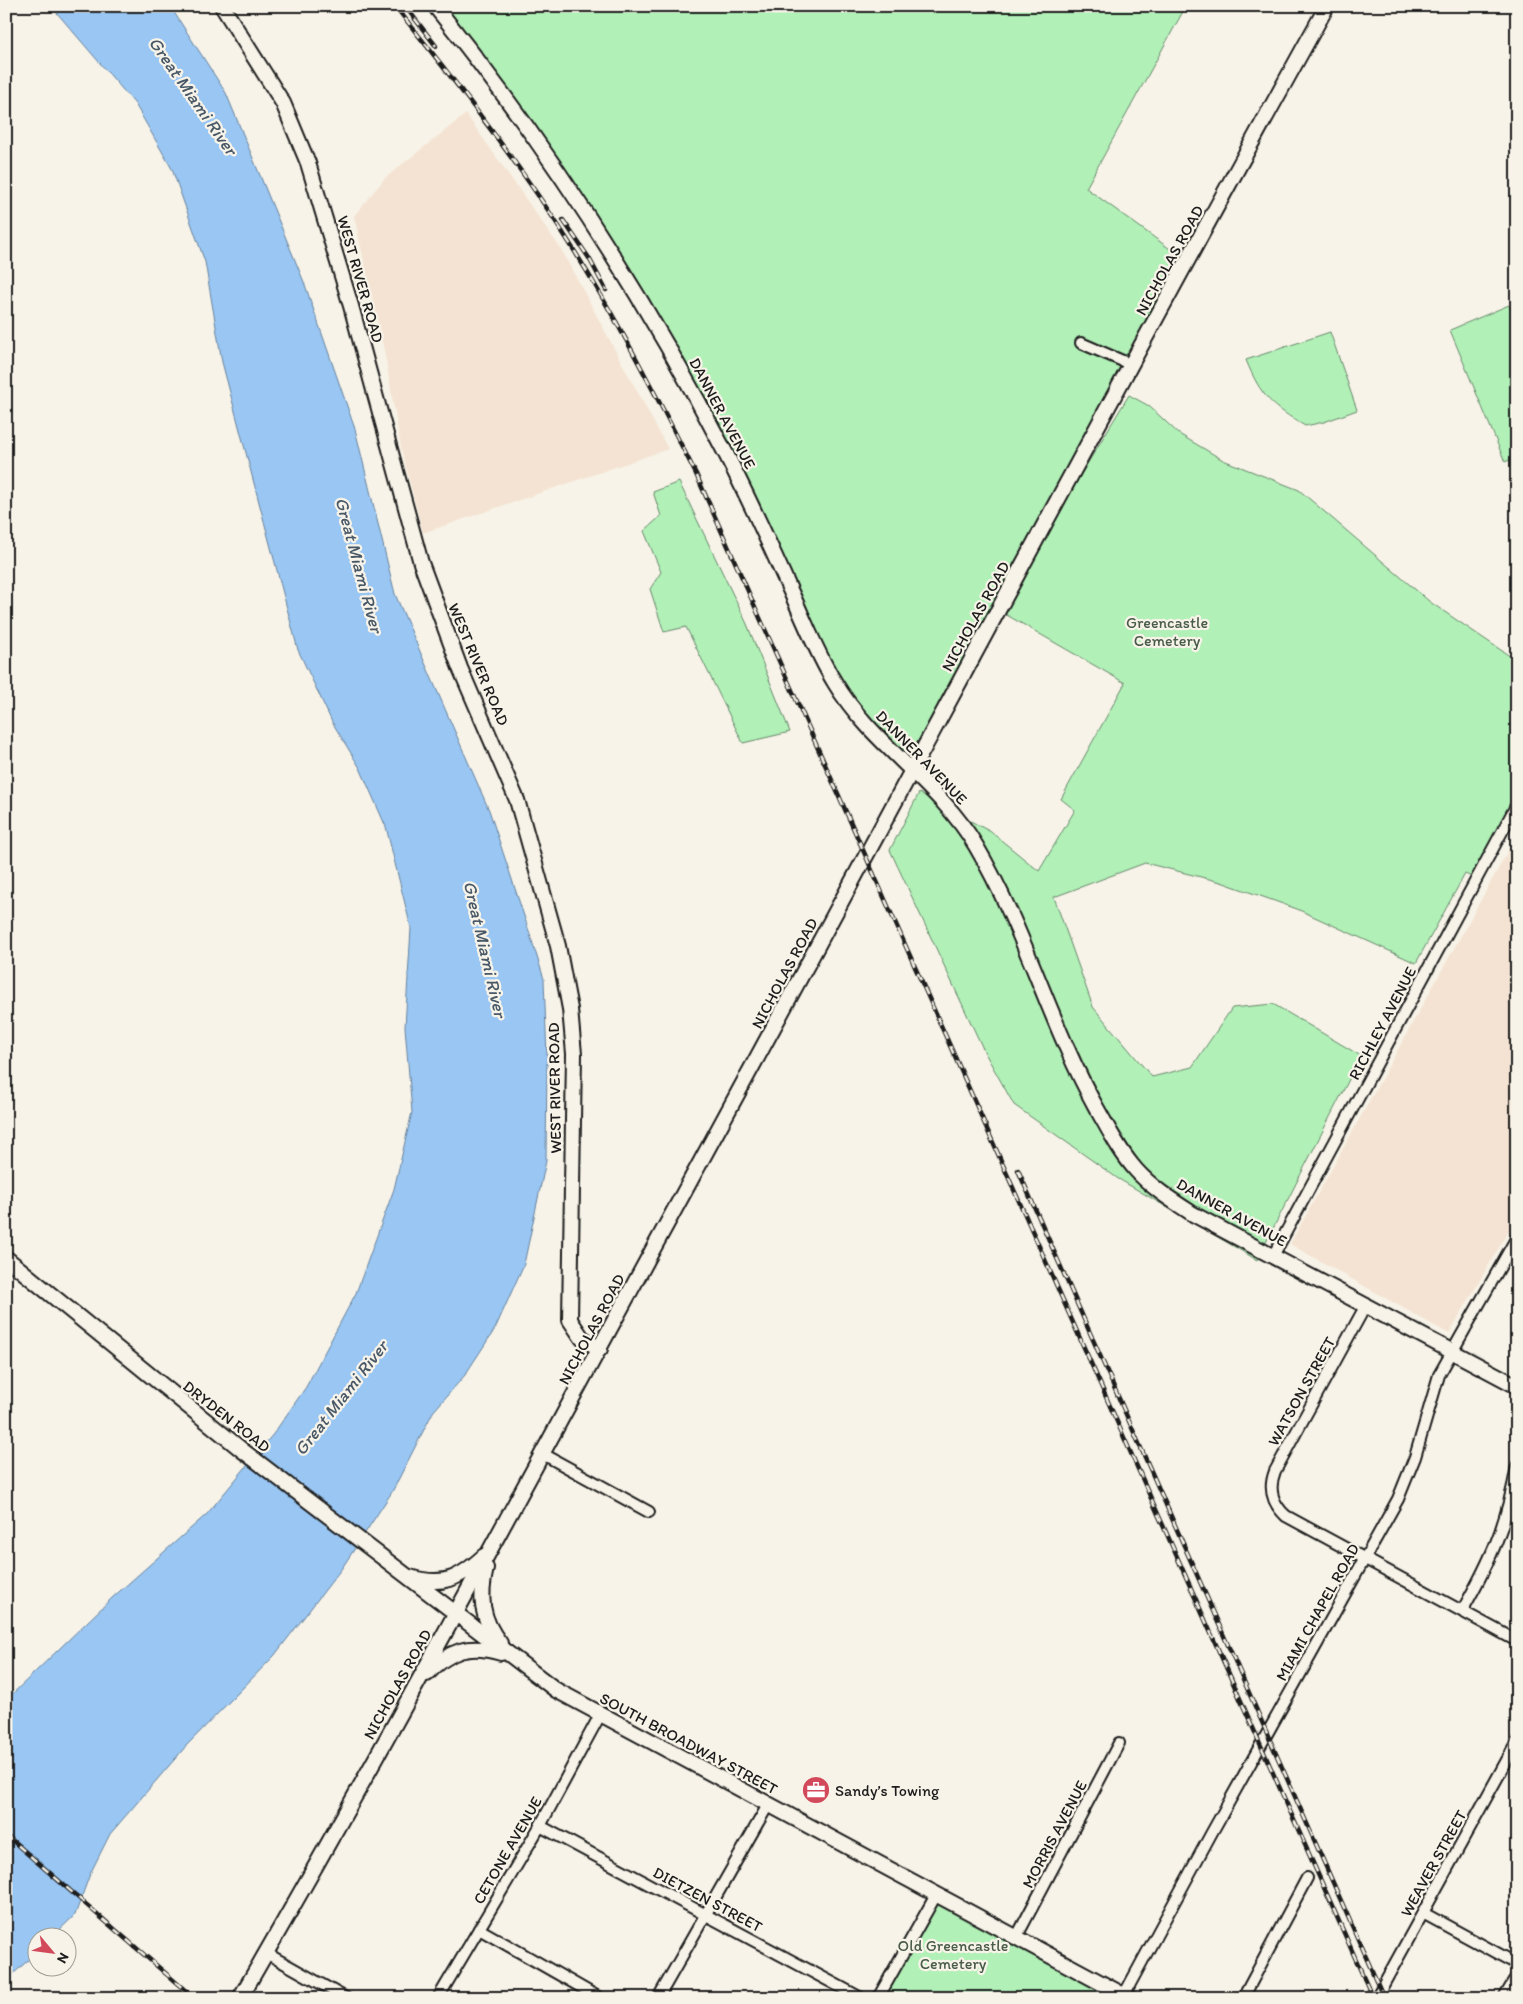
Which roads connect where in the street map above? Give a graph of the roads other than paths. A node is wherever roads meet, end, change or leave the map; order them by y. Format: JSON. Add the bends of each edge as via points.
{"nodes":[{"id":1,"x":222,"y":6,"type":"edge"},
{"id":2,"x":435,"y":6,"type":"edge"},
{"id":3,"x":1327,"y":6,"type":"edge"},
{"id":4,"x":1081,"y":342,"type":"dead end"},
{"id":5,"x":1132,"y":365,"type":"junction"},
{"id":6,"x":912,"y":768,"type":"junction"},
{"id":7,"x":1517,"y":804,"type":"edge"},
{"id":8,"x":1517,"y":1237,"type":"edge"},
{"id":9,"x":1273,"y":1256,"type":"junction"},
{"id":10,"x":6,"y":1258,"type":"edge"},
{"id":11,"x":1366,"y":1305,"type":"junction"},
{"id":12,"x":600,"y":1349,"type":"junction"},
{"id":13,"x":1452,"y":1351,"type":"junction"},
{"id":14,"x":1517,"y":1386,"type":"edge"},
{"id":15,"x":543,"y":1454,"type":"junction"},
{"id":16,"x":1517,"y":1466,"type":"edge"},
{"id":17,"x":649,"y":1512,"type":"dead end"},
{"id":18,"x":490,"y":1550,"type":"junction"},
{"id":19,"x":1364,"y":1558,"type":"junction"},
{"id":20,"x":430,"y":1588,"type":"junction"},
{"id":21,"x":1462,"y":1611,"type":"junction"},
{"id":22,"x":455,"y":1615,"type":"junction"},
{"id":23,"x":1517,"y":1641,"type":"edge"},
{"id":24,"x":512,"y":1657,"type":"junction"},
{"id":25,"x":416,"y":1685,"type":"junction"},
{"id":26,"x":600,"y":1715,"type":"junction"},
{"id":27,"x":1517,"y":1742,"type":"edge"},
{"id":28,"x":1119,"y":1743,"type":"dead end"},
{"id":29,"x":768,"y":1805,"type":"junction"},
{"id":30,"x":540,"y":1826,"type":"junction"},
{"id":31,"x":1307,"y":1878,"type":"dead end"},
{"id":32,"x":936,"y":1895,"type":"junction"},
{"id":33,"x":1423,"y":1913,"type":"junction"},
{"id":34,"x":706,"y":1916,"type":"junction"},
{"id":35,"x":478,"y":1929,"type":"junction"},
{"id":36,"x":1016,"y":1938,"type":"junction"},
{"id":37,"x":266,"y":1953,"type":"junction"},
{"id":38,"x":1517,"y":1964,"type":"edge"},
{"id":39,"x":1517,"y":1976,"type":"edge"},
{"id":40,"x":1127,"y":1996,"type":"edge"},
{"id":41,"x":240,"y":1998,"type":"edge"},
{"id":42,"x":346,"y":1998,"type":"edge"},
{"id":43,"x":438,"y":1998,"type":"edge"},
{"id":44,"x":600,"y":1998,"type":"edge"},
{"id":45,"x":658,"y":1998,"type":"edge"},
{"id":46,"x":861,"y":1998,"type":"edge"},
{"id":47,"x":878,"y":1998,"type":"edge"},
{"id":48,"x":1243,"y":1998,"type":"edge"},
{"id":49,"x":1376,"y":1998,"type":"edge"},
{"id":50,"x":1504,"y":1998,"type":"edge"}],
"edges":[{"from":1,"to":12,"type":"street","name":"WEST RIVER ROAD","via":[[275,88],[302,148],[351,306],[421,563],[460,668],[517,800],[532,849],[564,972],[573,1038],[570,1320],[582,1338]]},
{"from":2,"to":6,"type":"street","name":"DANNER AVENUE","via":[[517,113],[618,263],[724,449],[836,686],[868,728]]},
{"from":3,"to":5,"type":"street","name":"NICHOLAS ROAD"},
{"from":4,"to":5,"type":"street"},
{"from":5,"to":6,"type":"street","name":"NICHOLAS ROAD"},
{"from":6,"to":9,"type":"street","name":"DANNER AVENUE","via":[[959,820],[990,870],[1071,1058],[1109,1131],[1130,1162],[1154,1187],[1180,1205]]},
{"from":6,"to":12,"type":"street","name":"NICHOLAS ROAD"},
{"from":7,"to":9,"type":"street","name":"RICHLEY AVENUE"},
{"from":8,"to":13,"type":"street","name":"MIAMI CHAPEL ROAD"},
{"from":9,"to":11,"type":"street","name":"DANNER AVENUE"},
{"from":10,"to":20,"type":"street","name":"DRYDEN ROAD","via":[[213,1428],[402,1575]]},
{"from":11,"to":13,"type":"street","name":"DANNER AVENUE"},
{"from":11,"to":19,"type":"street","name":"WATSON STREET","via":[[1270,1485],[1279,1510],[1286,1516]]},
{"from":12,"to":15,"type":"street","name":"NICHOLAS ROAD"},
{"from":13,"to":14,"type":"street","name":"DANNER AVENUE"},
{"from":13,"to":19,"type":"street","name":"MIAMI CHAPEL ROAD","via":[[1434,1386],[1410,1472]]},
{"from":15,"to":17,"type":"street"},
{"from":15,"to":18,"type":"street","name":"NICHOLAS ROAD"},
{"from":16,"to":21,"type":"street","via":[[1502,1532]]},
{"from":18,"to":20,"type":"street","via":[[457,1576]]},
{"from":18,"to":22,"type":"street","name":"NICHOLAS ROAD"},
{"from":18,"to":24,"type":"street","via":[[482,1587],[482,1610],[496,1638]]},
{"from":19,"to":21,"type":"street"},
{"from":19,"to":40,"type":"street","name":"MIAMI CHAPEL ROAD","via":[[1211,1834]]},
{"from":20,"to":22,"type":"street","name":"DRYDEN ROAD"},
{"from":21,"to":23,"type":"street"},
{"from":22,"to":24,"type":"street","name":"SOUTH BROADWAY STREET"},
{"from":22,"to":25,"type":"street","name":"NICHOLAS ROAD"},
{"from":24,"to":25,"type":"street","via":[[469,1647],[441,1662]]},
{"from":24,"to":26,"type":"street","name":"SOUTH BROADWAY STREET","via":[[556,1690]]},
{"from":25,"to":37,"type":"street","name":"NICHOLAS ROAD"},
{"from":26,"to":29,"type":"street","name":"SOUTH BROADWAY STREET"},
{"from":26,"to":30,"type":"street","name":"CETONE AVENUE"},
{"from":27,"to":33,"type":"street","name":"WEAVER STREET"},
{"from":28,"to":36,"type":"street","name":"MORRIS AVENUE"},
{"from":29,"to":32,"type":"street","name":"SOUTH BROADWAY STREET"},
{"from":29,"to":34,"type":"street"},
{"from":30,"to":34,"type":"street","name":"DIETZEN STREET"},
{"from":30,"to":35,"type":"street","name":"CETONE AVENUE"},
{"from":31,"to":48,"type":"street"},
{"from":32,"to":36,"type":"street","name":"SOUTH BROADWAY STREET"},
{"from":32,"to":47,"type":"street"},
{"from":33,"to":38,"type":"street"},
{"from":33,"to":49,"type":"street","name":"WEAVER STREET"},
{"from":34,"to":45,"type":"street"},
{"from":34,"to":46,"type":"street","name":"DIETZEN STREET"},
{"from":35,"to":43,"type":"street","name":"CETONE AVENUE"},
{"from":35,"to":44,"type":"street"},
{"from":36,"to":40,"type":"street","name":"SOUTH BROADWAY STREET"},
{"from":37,"to":41,"type":"street","name":"NICHOLAS ROAD"},
{"from":37,"to":42,"type":"street"},
{"from":39,"to":50,"type":"street"}]}
